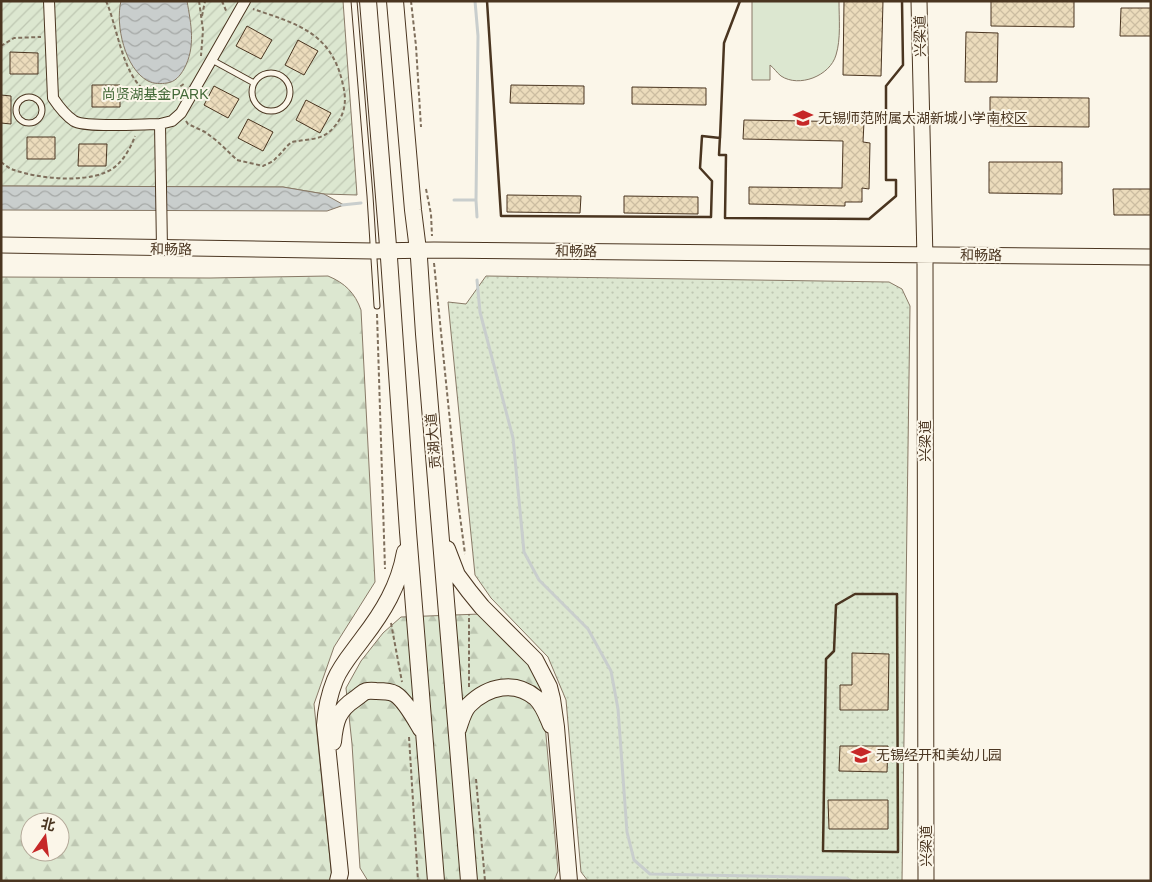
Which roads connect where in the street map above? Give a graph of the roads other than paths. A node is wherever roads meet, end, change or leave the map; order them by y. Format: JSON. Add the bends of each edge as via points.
{"nodes":[{"id":1,"x":49,"y":1,"type":"edge"},
{"id":2,"x":354,"y":1,"type":"edge"},
{"id":3,"x":368,"y":1,"type":"edge"},
{"id":4,"x":395,"y":1,"type":"edge"},
{"id":5,"x":919,"y":1,"type":"edge"},
{"id":6,"x":928,"y":1,"type":"edge"},
{"id":7,"x":244,"y":4,"type":"edge"},
{"id":8,"x":212,"y":60,"type":"junction"},
{"id":9,"x":254,"y":83,"type":"junction"},
{"id":10,"x":53,"y":98,"type":"junction"},
{"id":11,"x":41,"y":104,"type":"junction"},
{"id":12,"x":160,"y":124,"type":"junction"},
{"id":13,"x":1,"y":245,"type":"edge"},
{"id":14,"x":162,"y":249,"type":"junction"},
{"id":15,"x":418,"y":254,"type":"junction"},
{"id":16,"x":1,"y":255,"type":"edge"},
{"id":17,"x":381,"y":255,"type":"junction"},
{"id":18,"x":928,"y":257,"type":"junction"},
{"id":19,"x":1151,"y":257,"type":"edge"},
{"id":20,"x":1151,"y":263,"type":"edge"},
{"id":21,"x":377,"y":306,"type":"dead end"},
{"id":22,"x":441,"y":531,"type":"junction"},
{"id":23,"x":408,"y":532,"type":"junction"},
{"id":24,"x":457,"y":731,"type":"junction"},
{"id":25,"x":423,"y":733,"type":"junction"},
{"id":26,"x":338,"y":881,"type":"edge"},
{"id":27,"x":348,"y":881,"type":"edge"},
{"id":28,"x":436,"y":881,"type":"edge"},
{"id":29,"x":469,"y":881,"type":"edge"},
{"id":30,"x":564,"y":881,"type":"edge"},
{"id":31,"x":569,"y":881,"type":"edge"},
{"id":32,"x":926,"y":881,"type":"edge"},
{"id":33,"x":936,"y":881,"type":"edge"}],
"edges":[{"from":1,"to":10,"type":"street"},
{"from":2,"to":17,"type":"lane","via":[[370,196]]},
{"from":3,"to":17,"type":"main road"},
{"from":4,"to":15,"type":"main road","name":"贡湖大道"},
{"from":5,"to":18,"type":"street","name":"兴梁道"},
{"from":6,"to":18,"type":"street","name":"兴梁道"},
{"from":7,"to":8,"type":"street"},
{"from":8,"to":9,"type":"lane"},
{"from":8,"to":12,"type":"street","via":[[181,113]]},
{"from":9,"to":9,"type":"lane","via":[[270,73],[282,77],[289,88],[288,100],[280,109],[262,109],[254,100]]},
{"from":10,"to":11,"type":"lane"},
{"from":10,"to":12,"type":"street","via":[[75,122]]},
{"from":11,"to":11,"type":"lane","via":[[42,113],[34,122],[26,122],[17,114],[19,102],[26,97]]},
{"from":12,"to":14,"type":"street"},
{"from":13,"to":14,"type":"street","name":"和畅路"},
{"from":14,"to":17,"type":"street","name":"和畅路"},
{"from":15,"to":17,"type":"street","name":"和畅路"},
{"from":15,"to":18,"type":"street","name":"和畅路"},
{"from":15,"to":22,"type":"main road","name":"贡湖大道"},
{"from":16,"to":17,"type":"street","name":"和畅路"},
{"from":17,"to":21,"type":"lane"},
{"from":17,"to":23,"type":"main road"},
{"from":18,"to":19,"type":"street","name":"和畅路"},
{"from":18,"to":20,"type":"street","name":"和畅路"},
{"from":18,"to":32,"type":"street","name":"兴梁道"},
{"from":18,"to":33,"type":"street","name":"兴梁道"},
{"from":22,"to":24,"type":"main road","name":"贡湖大道"},
{"from":22,"to":31,"type":"main road","via":[[458,575],[482,607],[535,660],[549,687],[556,727]]},
{"from":23,"to":25,"type":"main road"},
{"from":23,"to":26,"type":"main road","via":[[398,579],[387,605],[343,665],[326,709],[340,873]]},
{"from":24,"to":29,"type":"main road","name":"贡湖大道"},
{"from":24,"to":30,"type":"main road","via":[[468,705],[490,690],[514,688],[537,699],[551,726]]},
{"from":25,"to":27,"type":"main road","via":[[395,694],[384,691],[365,690],[346,704],[339,716],[333,746],[344,873]]},
{"from":25,"to":28,"type":"main road"}]}
